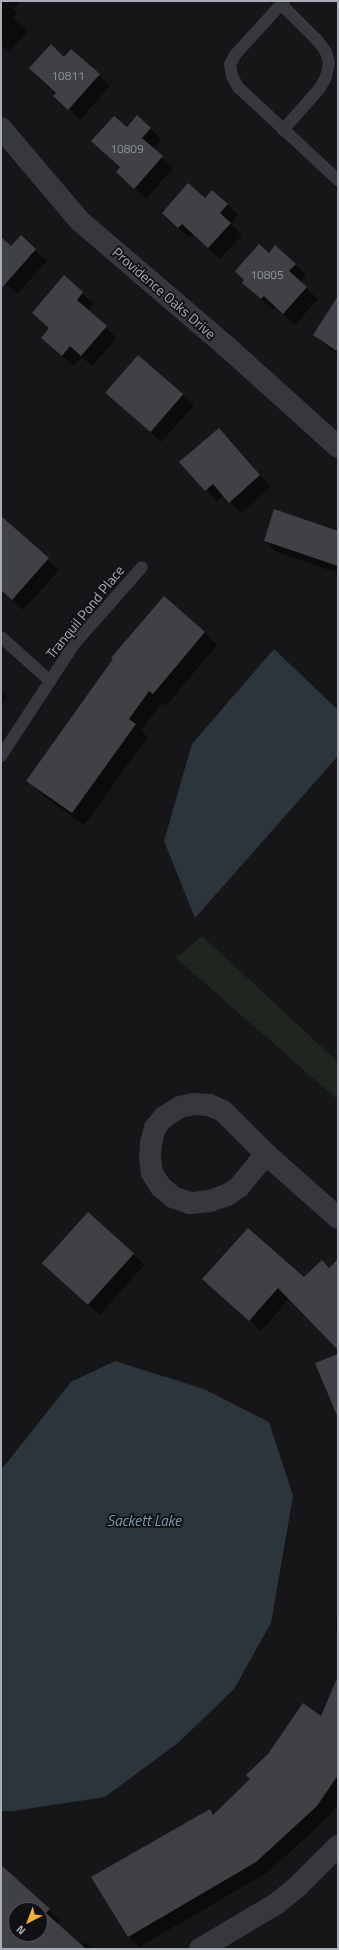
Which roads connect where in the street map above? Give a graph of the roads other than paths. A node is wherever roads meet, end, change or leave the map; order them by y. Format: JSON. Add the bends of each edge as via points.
{"nodes":[{"id":1,"x":283,"y":3,"type":"edge"},
{"id":2,"x":1,"y":128,"type":"edge"},
{"id":3,"x":283,"y":130,"type":"junction"},
{"id":4,"x":338,"y":180,"type":"edge"},
{"id":5,"x":338,"y":447,"type":"edge"},
{"id":6,"x":142,"y":567,"type":"dead end"},
{"id":7,"x":1,"y":637,"type":"edge"},
{"id":8,"x":50,"y":681,"type":"junction"},
{"id":9,"x":1,"y":756,"type":"edge"},
{"id":10,"x":266,"y":1154,"type":"junction"},
{"id":11,"x":338,"y":1218,"type":"edge"},
{"id":12,"x":338,"y":1846,"type":"edge"},
{"id":13,"x":200,"y":1949,"type":"edge"}],
"edges":[{"from":1,"to":3,"type":"lane","via":[[318,41],[326,52],[329,63],[320,88]]},
{"from":1,"to":3,"type":"lane","via":[[235,55],[230,65],[238,88]]},
{"from":2,"to":5,"type":"street","name":"Providence Oaks Drive","via":[[80,221]]},
{"from":3,"to":4,"type":"lane"},
{"from":6,"to":8,"type":"lane","name":"Tranquil Pond Place","via":[[75,643]]},
{"from":7,"to":8,"type":"lane"},
{"from":8,"to":9,"type":"lane","name":"Tranquil Pond Place"},
{"from":10,"to":10,"type":"street","via":[[224,1111],[209,1105],[194,1104],[180,1107],[164,1117],[155,1128],[150,1158],[152,1173],[161,1188],[173,1197],[190,1203],[210,1201],[227,1195],[239,1187]]},
{"from":10,"to":11,"type":"street"},
{"from":12,"to":13,"type":"street","via":[[276,1904]]}]}
